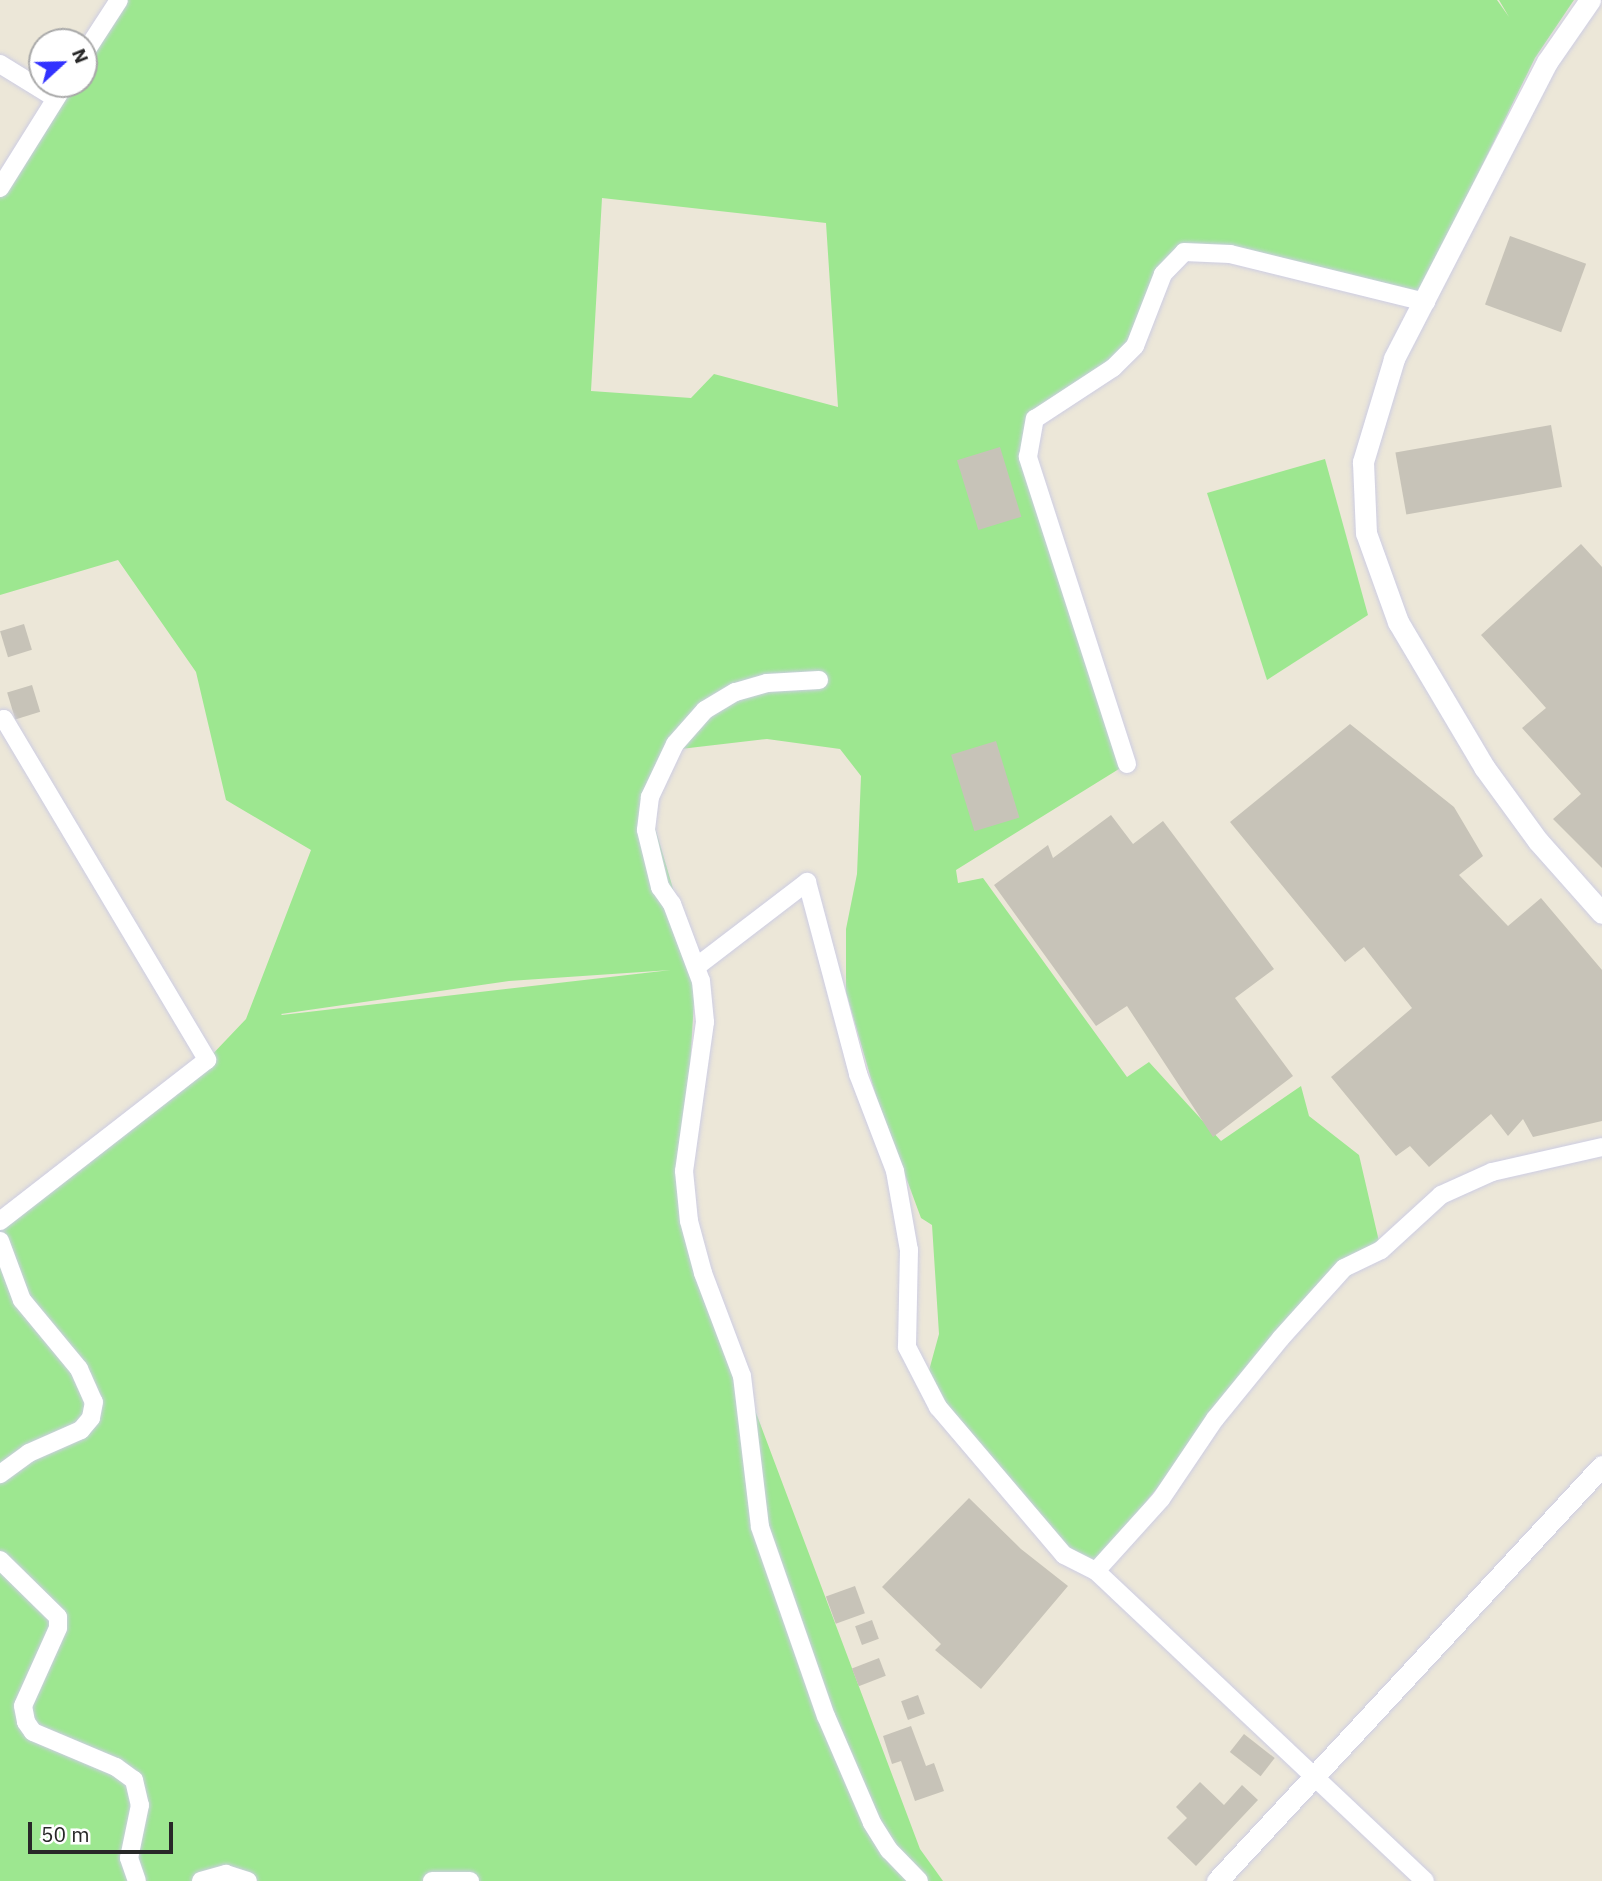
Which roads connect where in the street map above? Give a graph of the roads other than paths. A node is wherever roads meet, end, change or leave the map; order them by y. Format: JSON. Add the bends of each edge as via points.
{"nodes":[{"id":1,"x":119,"y":0,"type":"edge"},
{"id":2,"x":1590,"y":0,"type":"edge"},
{"id":3,"x":98,"y":32,"type":"edge"},
{"id":4,"x":0,"y":64,"type":"edge"},
{"id":5,"x":28,"y":77,"type":"edge"},
{"id":6,"x":56,"y":98,"type":"edge"},
{"id":7,"x":0,"y":188,"type":"edge"},
{"id":8,"x":1426,"y":302,"type":"junction"},
{"id":9,"x":818,"y":680,"type":"dead end"},
{"id":10,"x":0,"y":721,"type":"edge"},
{"id":11,"x":1127,"y":764,"type":"dead end"},
{"id":12,"x":1602,"y":913,"type":"edge"},
{"id":13,"x":696,"y":967,"type":"junction"},
{"id":14,"x":1602,"y":1147,"type":"edge"},
{"id":15,"x":0,"y":1220,"type":"edge"},
{"id":16,"x":0,"y":1241,"type":"edge"},
{"id":17,"x":1602,"y":1466,"type":"edge"},
{"id":18,"x":0,"y":1474,"type":"edge"},
{"id":19,"x":0,"y":1560,"type":"edge"},
{"id":20,"x":1096,"y":1571,"type":"junction"},
{"id":21,"x":1315,"y":1774,"type":"junction"},
{"id":22,"x":137,"y":1881,"type":"edge"},
{"id":23,"x":201,"y":1881,"type":"edge"},
{"id":24,"x":248,"y":1881,"type":"edge"},
{"id":25,"x":432,"y":1881,"type":"edge"},
{"id":26,"x":470,"y":1881,"type":"edge"},
{"id":27,"x":919,"y":1881,"type":"edge"},
{"id":28,"x":1217,"y":1881,"type":"edge"},
{"id":29,"x":1425,"y":1881,"type":"edge"}],
"edges":[{"from":1,"to":3,"type":"street"},
{"from":2,"to":8,"type":"street","via":[[1548,62]]},
{"from":4,"to":5,"type":"street"},
{"from":6,"to":7,"type":"street"},
{"from":8,"to":11,"type":"street","via":[[1230,254],[1184,252],[1163,274],[1135,346],[1114,369],[1035,419],[1028,457]]},
{"from":8,"to":12,"type":"street","via":[[1394,359],[1372,421],[1363,462],[1366,533],[1398,622],[1484,766],[1538,841]]},
{"from":9,"to":13,"type":"street","via":[[766,683],[735,692],[705,710],[675,744],[650,797],[646,830],[653,863]]},
{"from":10,"to":15,"type":"street","via":[[4,719],[207,1060]]},
{"from":13,"to":20,"type":"street","via":[[807,883],[858,1074],[895,1171],[909,1250],[907,1347],[917,1371],[938,1408],[1064,1555]]},
{"from":13,"to":27,"type":"street","via":[[705,1022],[684,1171],[689,1221],[703,1273],[742,1376],[760,1527],[827,1716],[872,1823],[888,1850]]},
{"from":14,"to":20,"type":"street","via":[[1492,1172],[1441,1195],[1381,1250],[1344,1268],[1215,1419],[1161,1499]]},
{"from":16,"to":18,"type":"street","via":[[22,1300],[79,1369],[94,1402],[91,1418],[81,1430],[29,1453]]},
{"from":17,"to":21,"type":"street"},
{"from":19,"to":22,"type":"street","via":[[58,1617],[58,1628],[23,1706],[26,1722],[33,1732],[116,1767],[134,1780],[140,1805],[129,1858]]},
{"from":20,"to":21,"type":"street"},
{"from":21,"to":28,"type":"street"},
{"from":21,"to":29,"type":"street"},
{"from":23,"to":24,"type":"street","via":[[226,1874]]},
{"from":25,"to":26,"type":"street"}]}
